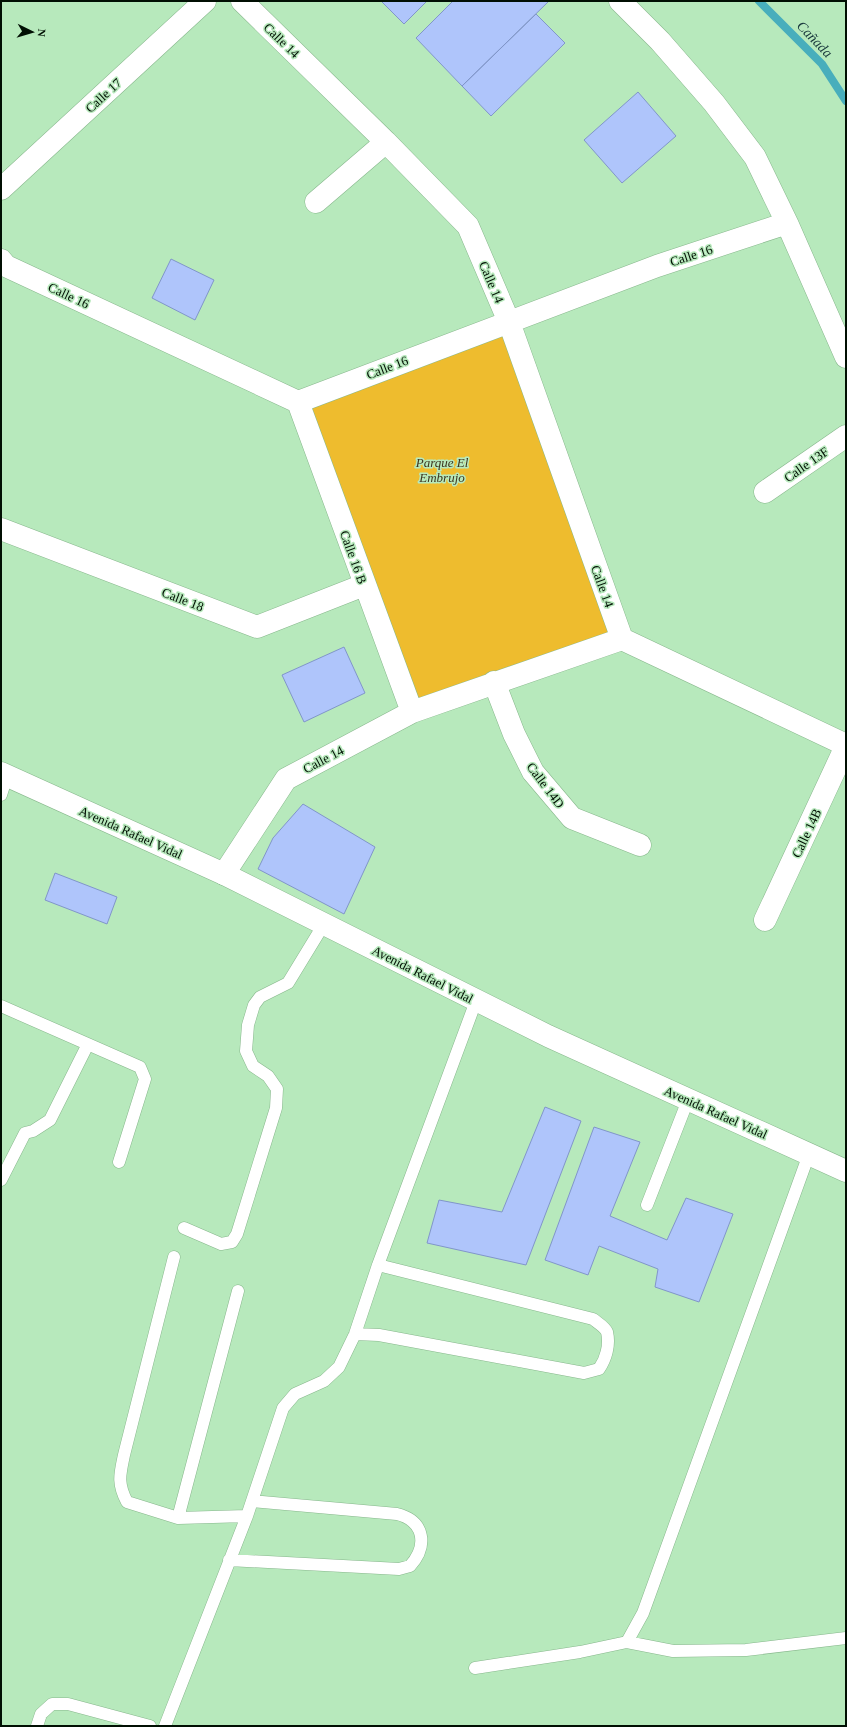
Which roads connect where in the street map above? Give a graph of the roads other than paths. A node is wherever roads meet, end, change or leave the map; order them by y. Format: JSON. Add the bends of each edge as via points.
{"nodes":[{"id":1,"x":205,"y":1,"type":"edge"},
{"id":2,"x":242,"y":1,"type":"edge"},
{"id":3,"x":620,"y":1,"type":"edge"},
{"id":4,"x":386,"y":142,"type":"junction"},
{"id":5,"x":1,"y":189,"type":"edge"},
{"id":6,"x":316,"y":202,"type":"dead end"},
{"id":7,"x":787,"y":223,"type":"junction"},
{"id":8,"x":1,"y":260,"type":"edge"},
{"id":9,"x":509,"y":322,"type":"junction"},
{"id":10,"x":846,"y":357,"type":"edge"},
{"id":11,"x":298,"y":402,"type":"junction"},
{"id":12,"x":846,"y":436,"type":"edge"},
{"id":13,"x":765,"y":492,"type":"dead end"},
{"id":14,"x":1,"y":530,"type":"edge"},
{"id":15,"x":364,"y":585,"type":"junction"},
{"id":16,"x":622,"y":639,"type":"junction"},
{"id":17,"x":494,"y":682,"type":"junction"},
{"id":18,"x":412,"y":712,"type":"junction"},
{"id":19,"x":846,"y":746,"type":"edge"},
{"id":20,"x":3,"y":782,"type":"edge"},
{"id":21,"x":640,"y":845,"type":"dead end"},
{"id":22,"x":224,"y":874,"type":"junction"},
{"id":23,"x":765,"y":920,"type":"dead end"},
{"id":24,"x":324,"y":924,"type":"junction"},
{"id":25,"x":476,"y":1001,"type":"junction"},
{"id":26,"x":1,"y":1006,"type":"edge"},
{"id":27,"x":88,"y":1044,"type":"junction"},
{"id":28,"x":688,"y":1100,"type":"junction"},
{"id":29,"x":809,"y":1154,"type":"junction"},
{"id":30,"x":120,"y":1162,"type":"dead end"},
{"id":31,"x":846,"y":1171,"type":"edge"},
{"id":32,"x":1,"y":1180,"type":"edge"},
{"id":33,"x":647,"y":1205,"type":"dead end"},
{"id":34,"x":184,"y":1228,"type":"dead end"},
{"id":35,"x":174,"y":1257,"type":"dead end"},
{"id":36,"x":378,"y":1265,"type":"junction"},
{"id":37,"x":238,"y":1291,"type":"dead end"},
{"id":38,"x":355,"y":1334,"type":"junction"},
{"id":39,"x":252,"y":1501,"type":"junction"},
{"id":40,"x":247,"y":1516,"type":"junction"},
{"id":41,"x":178,"y":1518,"type":"junction"},
{"id":42,"x":229,"y":1560,"type":"junction"},
{"id":43,"x":846,"y":1638,"type":"edge"},
{"id":44,"x":627,"y":1642,"type":"junction"},
{"id":45,"x":475,"y":1668,"type":"dead end"},
{"id":46,"x":37,"y":1726,"type":"edge"},
{"id":47,"x":150,"y":1726,"type":"edge"},
{"id":48,"x":165,"y":1726,"type":"edge"}],
"edges":[{"from":1,"to":5,"type":"street","name":"Calle 17"},
{"from":2,"to":4,"type":"street","name":"Calle 14"},
{"from":3,"to":7,"type":"street","via":[[660,41],[714,103],[755,157]]},
{"from":4,"to":6,"type":"street"},
{"from":4,"to":9,"type":"street","name":"Calle 14","via":[[468,226]]},
{"from":7,"to":9,"type":"street","name":"Calle 16","via":[[657,266]]},
{"from":7,"to":10,"type":"street"},
{"from":8,"to":11,"type":"street","name":"Calle 16","via":[[6,266]]},
{"from":9,"to":11,"type":"street","name":"Calle 16"},
{"from":9,"to":16,"type":"street","name":"Calle 14"},
{"from":11,"to":15,"type":"street","name":"Calle 16 B"},
{"from":12,"to":13,"type":"street","name":"Calle 13F"},
{"from":14,"to":15,"type":"street","name":"Calle 18","via":[[257,627]]},
{"from":15,"to":18,"type":"street","name":"Calle 16 B"},
{"from":16,"to":17,"type":"street","name":"Calle 14"},
{"from":16,"to":19,"type":"street"},
{"from":17,"to":18,"type":"street","name":"Calle 14"},
{"from":17,"to":21,"type":"street","name":"Calle 14D","via":[[514,734],[534,772],[572,818]]},
{"from":18,"to":22,"type":"street","name":"Calle 14","via":[[286,779]]},
{"from":19,"to":23,"type":"street","name":"Calle 14B"},
{"from":20,"to":22,"type":"street","name":"Avenida Rafael Vidal"},
{"from":22,"to":24,"type":"street","name":"Avenida Rafael Vidal"},
{"from":24,"to":25,"type":"street","name":"Avenida Rafael Vidal"},
{"from":24,"to":34,"type":"lane","via":[[288,983],[260,997],[254,1005],[248,1025],[246,1051],[253,1066],[268,1076],[277,1089],[276,1108],[237,1234],[232,1242],[221,1244]]},
{"from":25,"to":28,"type":"street","name":"Avenida Rafael Vidal"},
{"from":25,"to":36,"type":"lane"},
{"from":26,"to":27,"type":"lane"},
{"from":27,"to":30,"type":"lane","via":[[140,1067],[145,1079]]},
{"from":27,"to":32,"type":"lane","via":[[50,1120],[25,1133]]},
{"from":28,"to":29,"type":"street","name":"Avenida Rafael Vidal"},
{"from":28,"to":33,"type":"lane"},
{"from":29,"to":31,"type":"street","name":"Avenida Rafael Vidal"},
{"from":29,"to":44,"type":"lane","via":[[643,1613]]},
{"from":35,"to":41,"type":"lane","via":[[120,1478],[121,1490],[127,1502]]},
{"from":36,"to":38,"type":"lane"},
{"from":36,"to":38,"type":"lane","via":[[593,1319],[607,1332],[604,1362],[600,1369],[584,1374],[379,1335]]},
{"from":37,"to":41,"type":"lane"},
{"from":38,"to":39,"type":"lane","via":[[339,1367],[324,1381],[295,1394],[283,1408]]},
{"from":39,"to":40,"type":"lane"},
{"from":39,"to":42,"type":"lane","via":[[408,1517],[416,1524],[422,1536],[420,1552],[410,1566],[399,1569]]},
{"from":40,"to":41,"type":"lane"},
{"from":40,"to":42,"type":"lane"},
{"from":42,"to":48,"type":"lane"},
{"from":43,"to":44,"type":"lane","via":[[746,1650],[673,1651]]},
{"from":44,"to":45,"type":"lane"},
{"from":46,"to":47,"type":"lane","via":[[41,1714],[52,1704],[68,1704]]}]}
